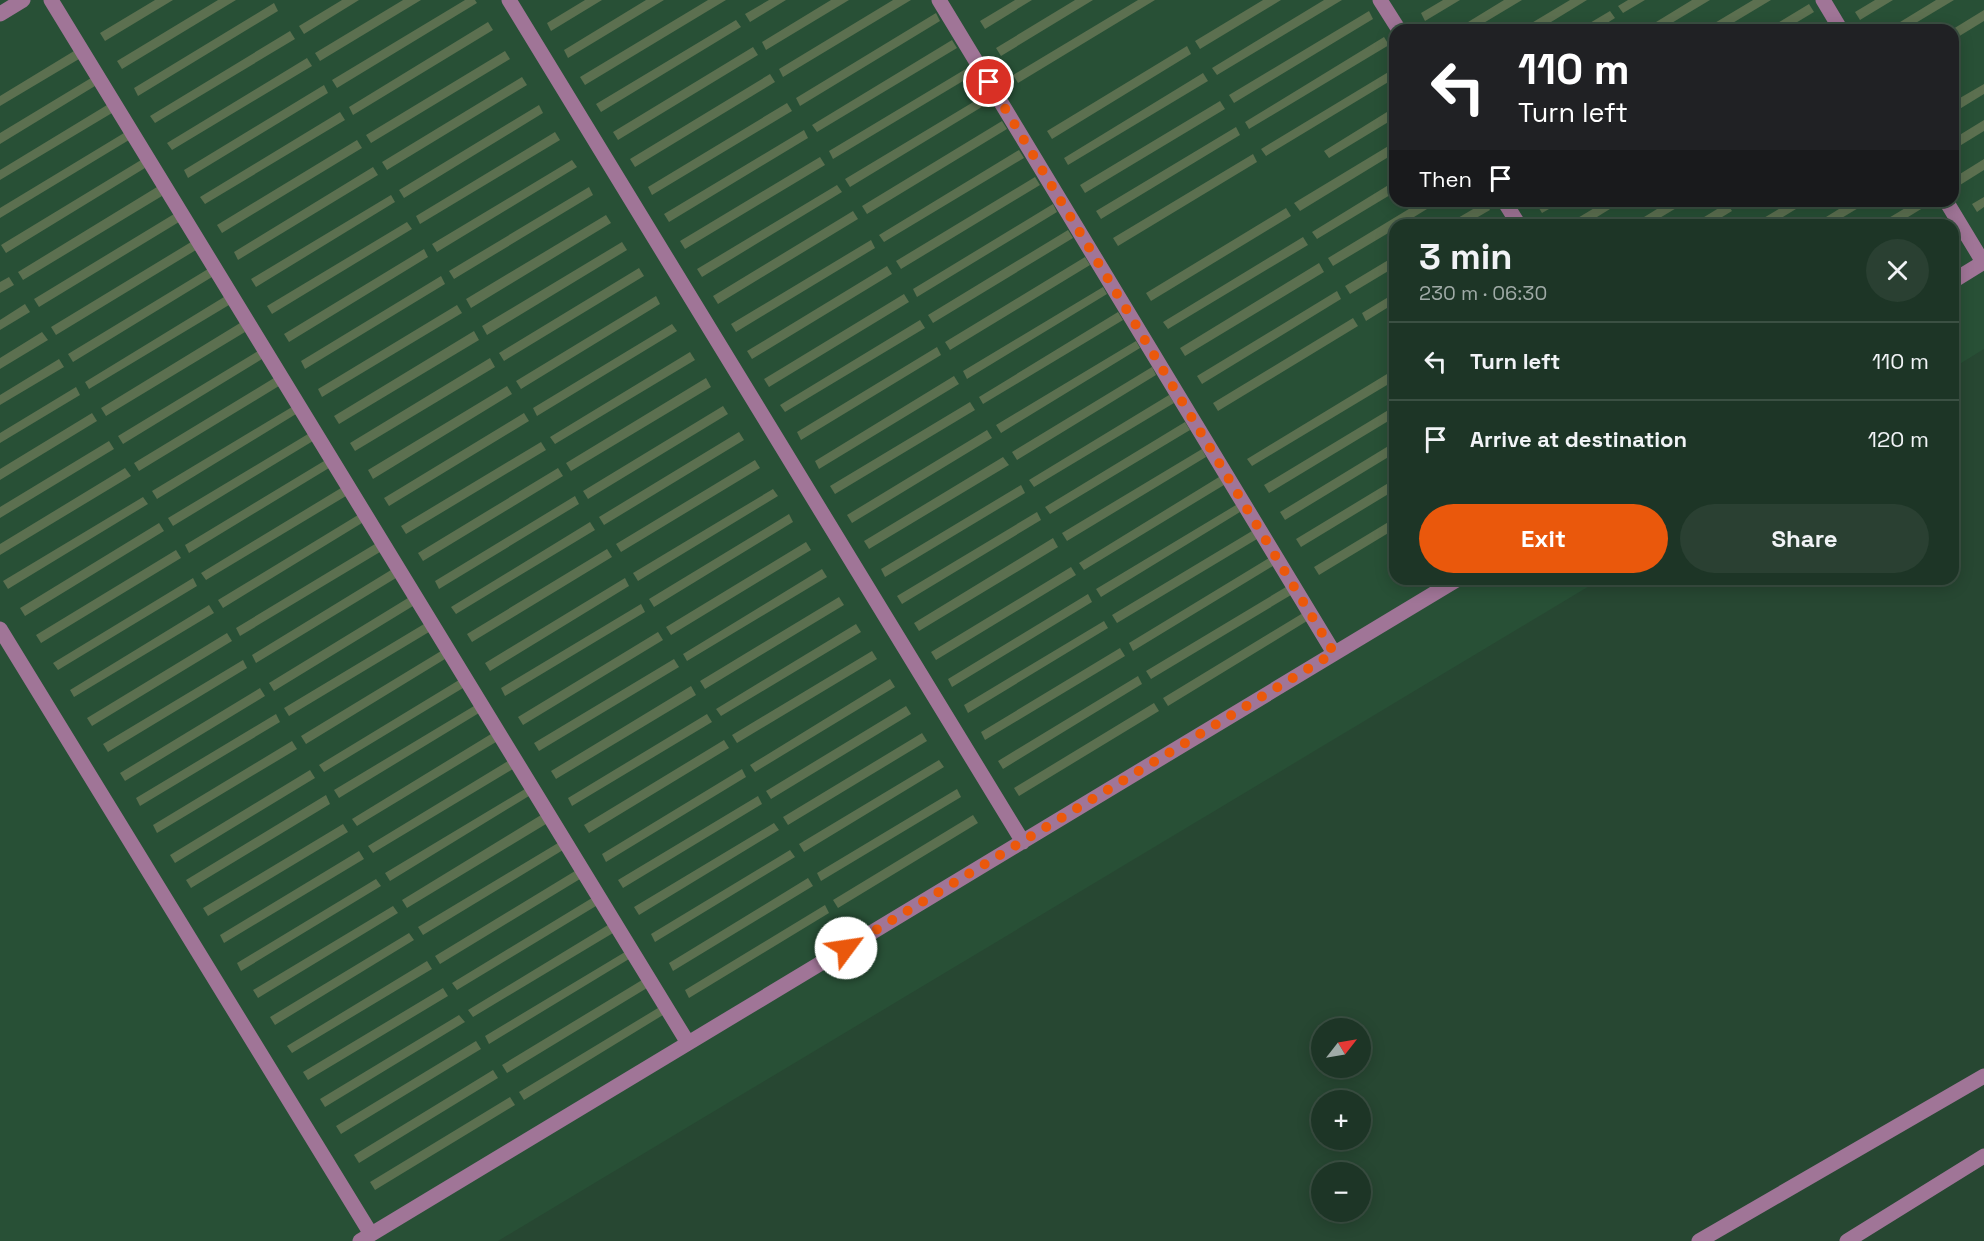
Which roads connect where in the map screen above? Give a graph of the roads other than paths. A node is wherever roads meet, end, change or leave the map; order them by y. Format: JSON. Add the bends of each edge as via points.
{"nodes":[{"id":1,"x":23,"y":0,"type":"edge"},
{"id":2,"x":51,"y":0,"type":"edge"},
{"id":3,"x":509,"y":0,"type":"edge"},
{"id":4,"x":939,"y":0,"type":"edge"},
{"id":5,"x":1380,"y":0,"type":"edge"},
{"id":6,"x":1822,"y":0,"type":"edge"},
{"id":7,"x":0,"y":14,"type":"edge"},
{"id":8,"x":1395,"y":24,"type":"edge"},
{"id":9,"x":1837,"y":24,"type":"edge"},
{"id":10,"x":1959,"y":222,"type":"edge"},
{"id":11,"x":1984,"y":262,"type":"edge"},
{"id":12,"x":1959,"y":277,"type":"edge"},
{"id":13,"x":1448,"y":585,"type":"edge"},
{"id":14,"x":0,"y":629,"type":"edge"},
{"id":15,"x":1334,"y":653,"type":"junction"},
{"id":16,"x":1023,"y":842,"type":"junction"},
{"id":17,"x":688,"y":1043,"type":"junction"},
{"id":18,"x":1984,"y":1076,"type":"edge"},
{"id":19,"x":1984,"y":1156,"type":"edge"},
{"id":20,"x":366,"y":1238,"type":"edge"},
{"id":21,"x":1699,"y":1241,"type":"edge"},
{"id":22,"x":1847,"y":1241,"type":"edge"}],
"edges":[{"from":1,"to":7,"type":"lane"},
{"from":2,"to":17,"type":"lane"},
{"from":3,"to":16,"type":"lane"},
{"from":4,"to":15,"type":"lane"},
{"from":5,"to":8,"type":"lane"},
{"from":6,"to":9,"type":"lane"},
{"from":10,"to":11,"type":"lane"},
{"from":11,"to":12,"type":"lane"},
{"from":13,"to":15,"type":"lane"},
{"from":14,"to":20,"type":"lane"},
{"from":15,"to":16,"type":"lane"},
{"from":16,"to":17,"type":"lane"},
{"from":17,"to":20,"type":"lane"},
{"from":18,"to":21,"type":"lane"},
{"from":19,"to":22,"type":"lane"}]}
